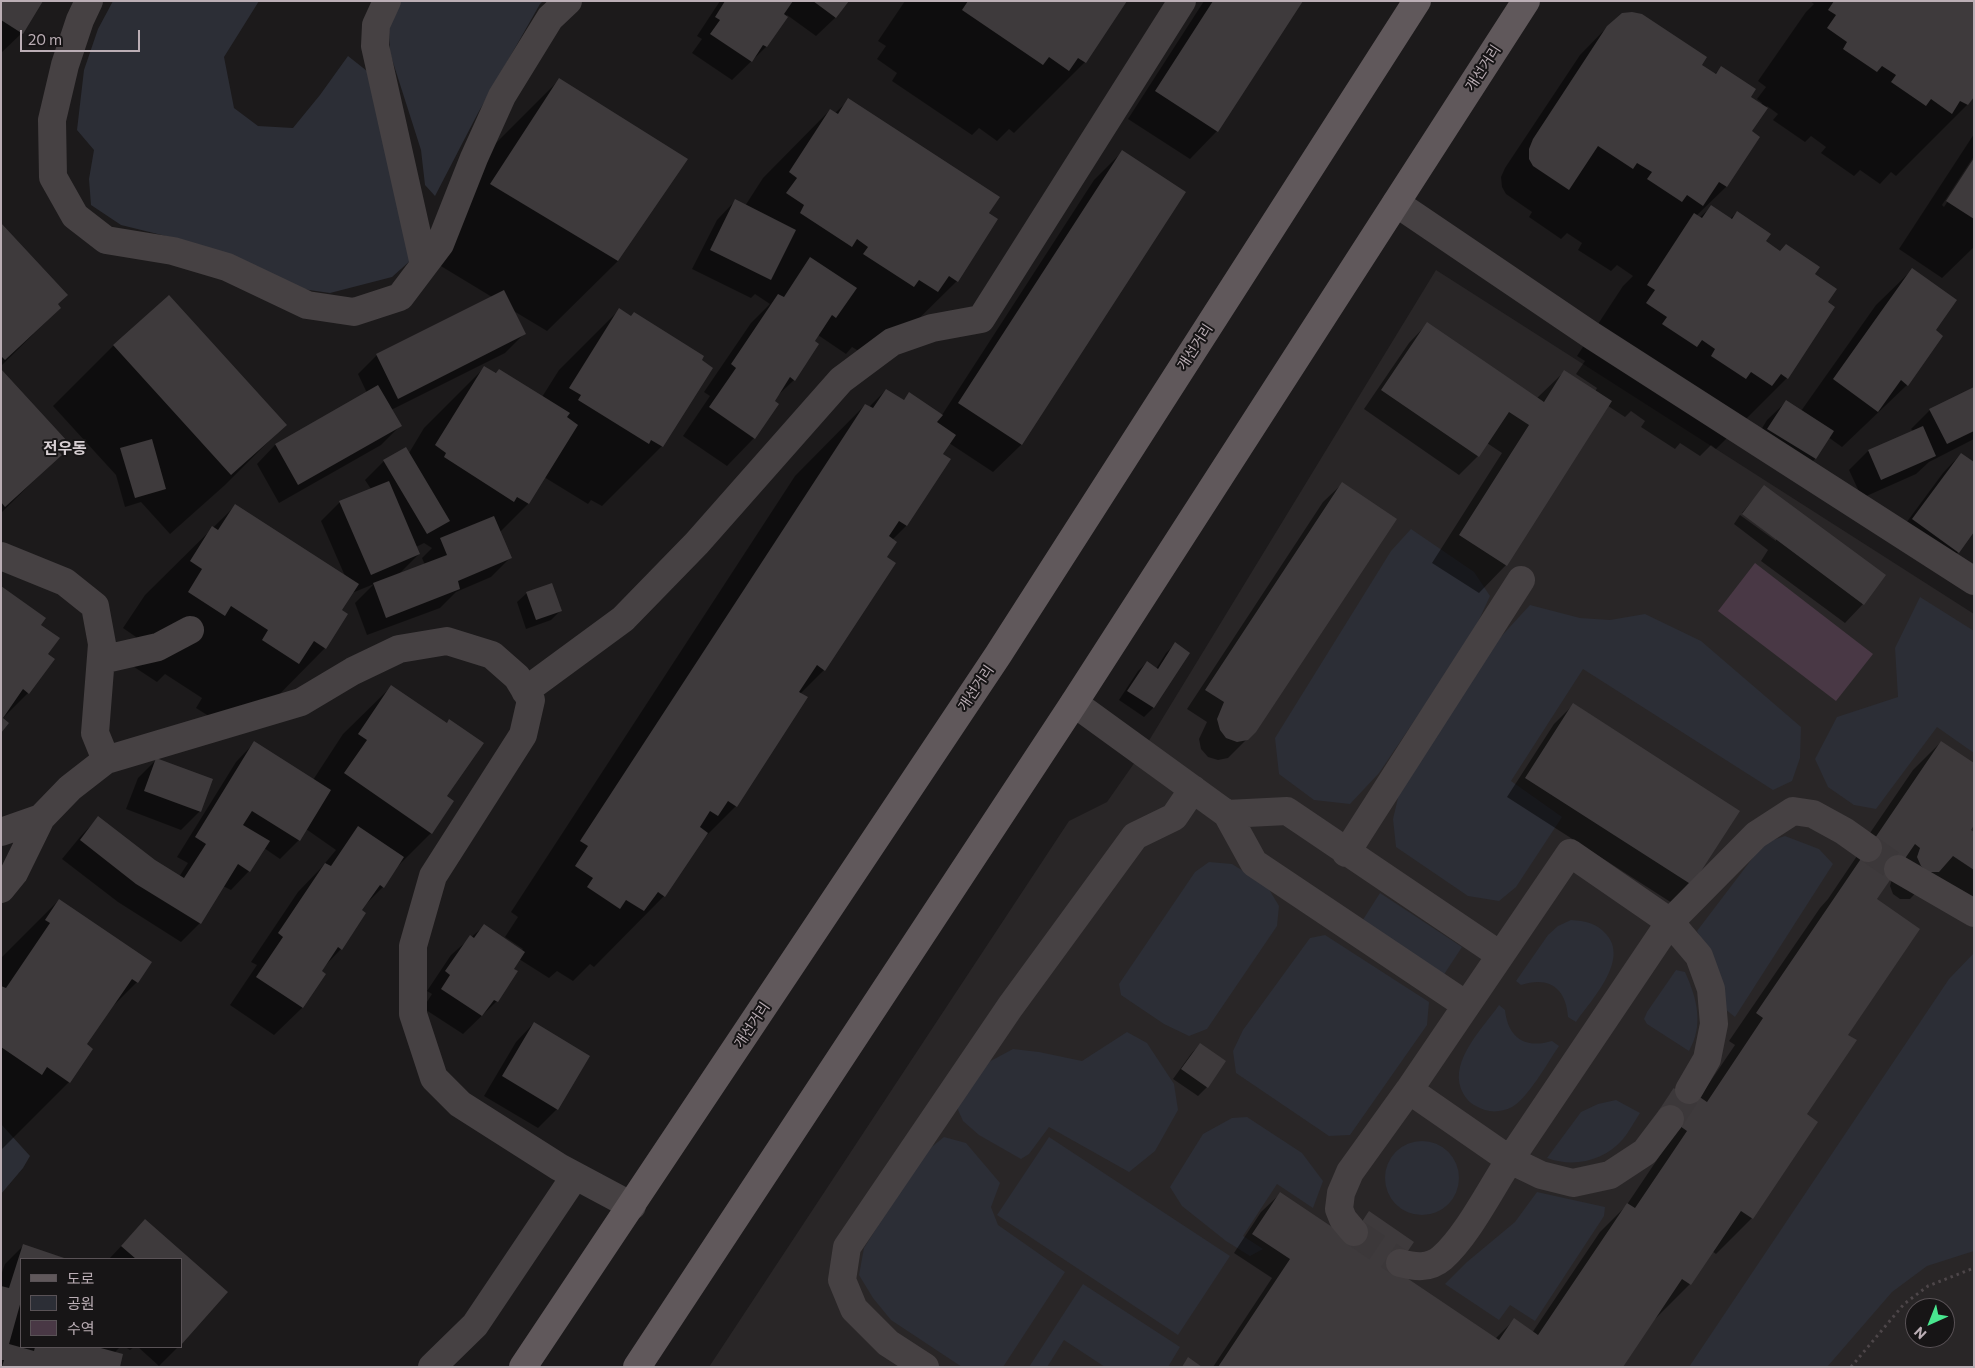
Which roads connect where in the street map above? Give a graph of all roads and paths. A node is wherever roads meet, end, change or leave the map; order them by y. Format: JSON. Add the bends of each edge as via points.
{"nodes":[{"id":1,"x":90,"y":1,"type":"edge"},
{"id":2,"x":387,"y":1,"type":"edge"},
{"id":3,"x":568,"y":1,"type":"edge"},
{"id":4,"x":1182,"y":1,"type":"edge"},
{"id":5,"x":1417,"y":1,"type":"edge"},
{"id":6,"x":1526,"y":1,"type":"edge"},
{"id":7,"x":1396,"y":203,"type":"junction"},
{"id":8,"x":424,"y":265,"type":"junction"},
{"id":9,"x":1,"y":556,"type":"edge"},
{"id":10,"x":1521,"y":580,"type":"dead end"},
{"id":11,"x":1974,"y":581,"type":"edge"},
{"id":12,"x":190,"y":630,"type":"dead end"},
{"id":13,"x":101,"y":660,"type":"junction"},
{"id":14,"x":525,"y":691,"type":"junction"},
{"id":15,"x":1074,"y":703,"type":"junction"},
{"id":16,"x":106,"y":760,"type":"junction"},
{"id":17,"x":1193,"y":790,"type":"junction"},
{"id":18,"x":1227,"y":814,"type":"junction"},
{"id":19,"x":41,"y":818,"type":"junction"},
{"id":20,"x":1,"y":832,"type":"edge"},
{"id":21,"x":1868,"y":848,"type":"tunnel mouth"},
{"id":22,"x":1346,"y":853,"type":"junction"},
{"id":23,"x":1898,"y":869,"type":"tunnel mouth"},
{"id":24,"x":1,"y":889,"type":"edge"},
{"id":25,"x":1974,"y":913,"type":"edge"},
{"id":26,"x":1670,"y":922,"type":"junction"},
{"id":27,"x":1500,"y":955,"type":"junction"},
{"id":28,"x":1466,"y":1005,"type":"junction"},
{"id":29,"x":1409,"y":1090,"type":"junction"},
{"id":30,"x":1689,"y":1090,"type":"tunnel mouth"},
{"id":31,"x":1670,"y":1119,"type":"tunnel mouth"},
{"id":32,"x":1510,"y":1160,"type":"junction"},
{"id":33,"x":575,"y":1176,"type":"junction"},
{"id":34,"x":632,"y":1206,"type":"junction"},
{"id":35,"x":1354,"y":1232,"type":"tunnel mouth"},
{"id":36,"x":1400,"y":1263,"type":"tunnel mouth"},
{"id":37,"x":1974,"y":1268,"type":"edge"},
{"id":38,"x":432,"y":1367,"type":"edge"},
{"id":39,"x":523,"y":1367,"type":"edge"},
{"id":40,"x":637,"y":1367,"type":"edge"},
{"id":41,"x":926,"y":1367,"type":"edge"},
{"id":42,"x":1851,"y":1367,"type":"edge"}],
"edges":[{"from":1,"to":8,"type":"street","via":[[68,56],[52,120],[53,177],[75,216],[106,240],[173,251],[227,267],[307,306],[354,312],[400,297]]},
{"from":2,"to":8,"type":"street","via":[[376,25],[375,46]]},
{"from":3,"to":8,"type":"street","via":[[550,18],[502,96],[440,244]]},
{"from":4,"to":14,"type":"street","via":[[981,319],[932,328],[892,342],[842,380],[697,543],[623,619]]},
{"from":5,"to":34,"type":"main road","name":"개선거리","via":[[998,655]]},
{"from":6,"to":7,"type":"main road","name":"개선거리"},
{"from":7,"to":11,"type":"street","via":[[1621,355]]},
{"from":7,"to":15,"type":"main road","name":"개선거리"},
{"from":9,"to":13,"type":"street","via":[[65,582],[95,606],[102,644]]},
{"from":10,"to":22,"type":"street"},
{"from":12,"to":13,"type":"street","via":[[158,647]]},
{"from":13,"to":16,"type":"street","via":[[95,733]]},
{"from":14,"to":16,"type":"street","via":[[517,678],[492,656],[447,642],[399,649],[353,670],[301,702]]},
{"from":14,"to":33,"type":"street","via":[[531,700],[522,735],[433,876],[414,946],[413,1014],[434,1078],[460,1104]]},
{"from":15,"to":17,"type":"street"},
{"from":15,"to":40,"type":"main road","name":"개선거리"},
{"from":16,"to":19,"type":"street","via":[[70,788]]},
{"from":17,"to":18,"type":"street"},
{"from":17,"to":41,"type":"street","via":[[1174,817],[1135,836],[1010,1006],[847,1247],[842,1280],[854,1308],[888,1343]]},
{"from":18,"to":22,"type":"street","via":[[1286,811]]},
{"from":18,"to":28,"type":"street","via":[[1254,863]]},
{"from":19,"to":20,"type":"street"},
{"from":19,"to":24,"type":"street","via":[[14,872]]},
{"from":21,"to":26,"type":"street","via":[[1813,814],[1794,811],[1756,835]]},
{"from":22,"to":27,"type":"street"},
{"from":23,"to":25,"type":"street"},
{"from":26,"to":27,"type":"street","via":[[1570,853]]},
{"from":26,"to":30,"type":"street","via":[[1699,956],[1711,989],[1714,1024],[1707,1059]]},
{"from":26,"to":32,"type":"street"},
{"from":27,"to":28,"type":"street"},
{"from":28,"to":29,"type":"street"},
{"from":29,"to":32,"type":"street"},
{"from":29,"to":35,"type":"street","via":[[1350,1172],[1340,1193],[1339,1209]]},
{"from":31,"to":32,"type":"street","via":[[1645,1152],[1610,1175],[1573,1183],[1541,1175]]},
{"from":32,"to":36,"type":"street","via":[[1458,1241],[1441,1258],[1427,1267]]},
{"from":33,"to":34,"type":"street"},
{"from":33,"to":38,"type":"street","via":[[475,1325]]},
{"from":34,"to":39,"type":"main road","name":"개선거리"},
{"from":37,"to":42,"type":"path","via":[[1928,1286],[1904,1304]]}]}
